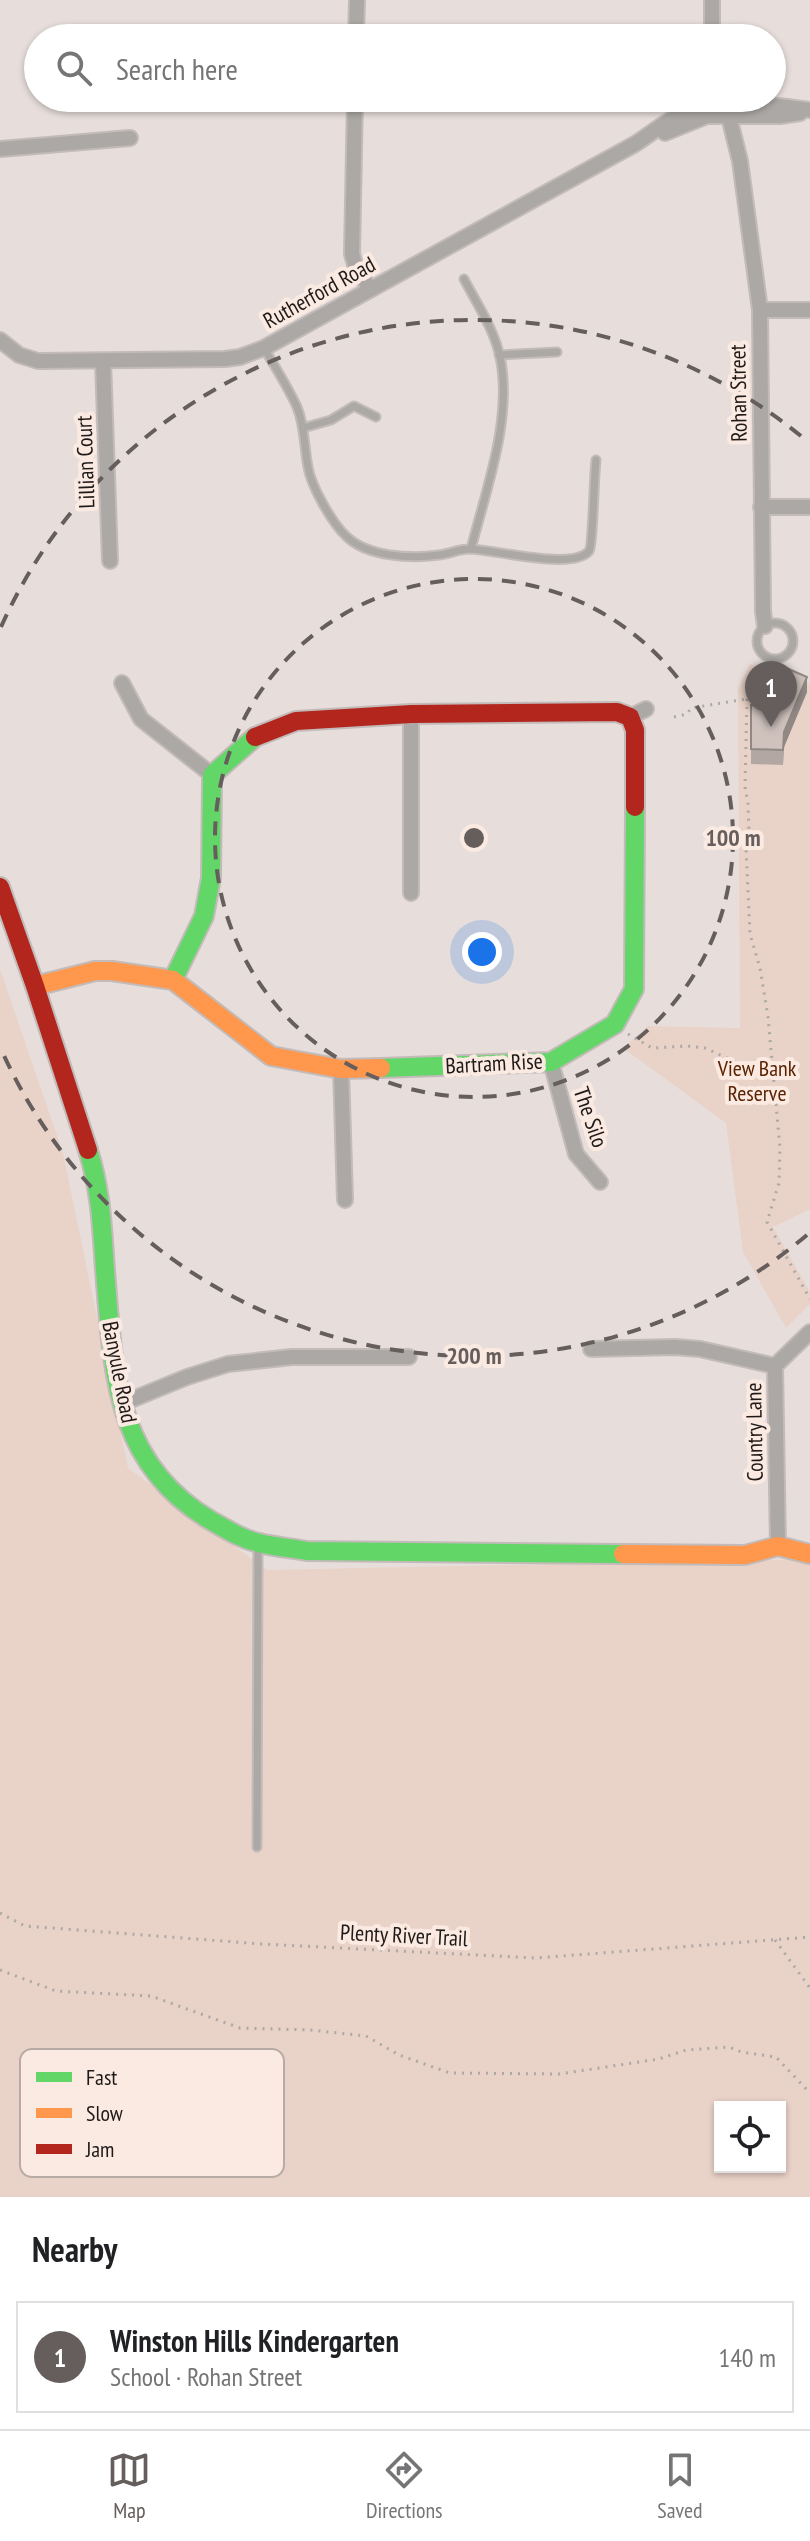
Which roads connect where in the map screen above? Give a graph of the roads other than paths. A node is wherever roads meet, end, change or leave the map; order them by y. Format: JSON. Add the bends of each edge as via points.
{"nodes":[{"id":1,"x":357,"y":0,"type":"edge"},
{"id":2,"x":712,"y":0,"type":"edge"},
{"id":3,"x":356,"y":24,"type":"edge"},
{"id":4,"x":712,"y":24,"type":"edge"},
{"id":5,"x":810,"y":111,"type":"edge"},
{"id":6,"x":355,"y":112,"type":"edge"},
{"id":7,"x":711,"y":112,"type":"edge"},
{"id":8,"x":722,"y":112,"type":"edge"},
{"id":9,"x":750,"y":112,"type":"edge"},
{"id":10,"x":130,"y":138,"type":"dead end"},
{"id":11,"x":0,"y":149,"type":"edge"},
{"id":12,"x":464,"y":279,"type":"dead end"},
{"id":13,"x":370,"y":289,"type":"junction"},
{"id":14,"x":760,"y":310,"type":"junction"},
{"id":15,"x":810,"y":310,"type":"edge"},
{"id":16,"x":0,"y":340,"type":"edge"},
{"id":17,"x":264,"y":348,"type":"junction"},
{"id":18,"x":557,"y":352,"type":"dead end"},
{"id":19,"x":499,"y":355,"type":"junction"},
{"id":20,"x":103,"y":361,"type":"junction"},
{"id":21,"x":376,"y":417,"type":"dead end"},
{"id":22,"x":303,"y":428,"type":"junction"},
{"id":23,"x":596,"y":460,"type":"dead end"},
{"id":24,"x":761,"y":507,"type":"junction"},
{"id":25,"x":810,"y":507,"type":"edge"},
{"id":26,"x":471,"y":549,"type":"junction"},
{"id":27,"x":110,"y":561,"type":"dead end"},
{"id":28,"x":765,"y":626,"type":"junction"},
{"id":29,"x":122,"y":683,"type":"dead end"},
{"id":30,"x":411,"y":714,"type":"junction"},
{"id":31,"x":212,"y":775,"type":"junction"},
{"id":32,"x":0,"y":887,"type":"edge"},
{"id":33,"x":411,"y":893,"type":"dead end"},
{"id":34,"x":173,"y":980,"type":"junction"},
{"id":35,"x":35,"y":986,"type":"junction"},
{"id":36,"x":551,"y":1062,"type":"junction"},
{"id":37,"x":341,"y":1069,"type":"junction"},
{"id":38,"x":600,"y":1182,"type":"dead end"},
{"id":39,"x":345,"y":1200,"type":"dead end"},
{"id":40,"x":810,"y":1332,"type":"edge"},
{"id":41,"x":591,"y":1349,"type":"dead end"},
{"id":42,"x":409,"y":1357,"type":"dead end"},
{"id":43,"x":775,"y":1366,"type":"junction"},
{"id":44,"x":121,"y":1404,"type":"junction"},
{"id":45,"x":258,"y":1543,"type":"junction"},
{"id":46,"x":778,"y":1546,"type":"junction"},
{"id":47,"x":810,"y":1554,"type":"edge"},
{"id":48,"x":257,"y":1847,"type":"dead end"}],
"edges":[{"from":1,"to":3,"type":"street"},
{"from":2,"to":4,"type":"street"},
{"from":5,"to":9,"type":"street","name":"Rutherford Road","via":[[780,116]]},
{"from":6,"to":13,"type":"street","via":[[352,254]]},
{"from":7,"to":13,"type":"street","name":"Rutherford Road","via":[[635,144]]},
{"from":8,"to":14,"type":"street","name":"Rohan Street","via":[[740,161]]},
{"from":10,"to":11,"type":"street"},
{"from":12,"to":19,"type":"lane"},
{"from":13,"to":17,"type":"street","name":"Rutherford Road"},
{"from":14,"to":15,"type":"street"},
{"from":14,"to":24,"type":"street","name":"Rohan Street"},
{"from":16,"to":20,"type":"street","name":"Rutherford Road","via":[[38,361]]},
{"from":17,"to":20,"type":"street","name":"Rutherford Road","via":[[225,359]]},
{"from":17,"to":22,"type":"lane"},
{"from":18,"to":19,"type":"lane"},
{"from":19,"to":26,"type":"lane","via":[[499,434]]},
{"from":20,"to":27,"type":"street","name":"Lillian Court"},
{"from":21,"to":22,"type":"lane","via":[[354,406]]},
{"from":22,"to":26,"type":"lane","via":[[311,481],[354,544],[411,557]]},
{"from":23,"to":26,"type":"lane","via":[[593,542],[588,553],[556,559]]},
{"from":24,"to":25,"type":"street"},
{"from":24,"to":28,"type":"street","name":"Rohan Street"},
{"from":28,"to":28,"type":"lane","via":[[757,644],[760,651],[777,660],[789,653],[789,630],[777,623]]},
{"from":29,"to":31,"type":"street","via":[[141,719]]},
{"from":30,"to":31,"type":"street","via":[[296,721],[257,736]]},
{"from":30,"to":33,"type":"street"},
{"from":30,"to":36,"type":"street","name":"Bartram Rise","via":[[638,713],[634,989],[615,1024]]},
{"from":31,"to":34,"type":"street","via":[[211,878],[204,916]]},
{"from":32,"to":35,"type":"street","name":"Banyule Road"},
{"from":34,"to":35,"type":"street","via":[[103,971]]},
{"from":34,"to":37,"type":"street","name":"Bartram Rise","via":[[271,1056]]},
{"from":35,"to":44,"type":"street","name":"Banyule Road","via":[[98,1182]]},
{"from":36,"to":37,"type":"street","name":"Bartram Rise"},
{"from":36,"to":38,"type":"street","name":"The Silo","via":[[576,1154]]},
{"from":37,"to":39,"type":"street"},
{"from":40,"to":43,"type":"street","name":"Country Lane"},
{"from":41,"to":43,"type":"street","via":[[700,1349]]},
{"from":42,"to":44,"type":"street","via":[[292,1357],[228,1364]]},
{"from":43,"to":46,"type":"street","name":"Country Lane"},
{"from":44,"to":45,"type":"street","name":"Banyule Road","via":[[137,1447],[158,1477],[191,1509]]},
{"from":45,"to":46,"type":"street","name":"Banyule Road","via":[[307,1551],[745,1555]]},
{"from":45,"to":48,"type":"lane"},
{"from":46,"to":47,"type":"street","name":"Banyule Road"}]}
